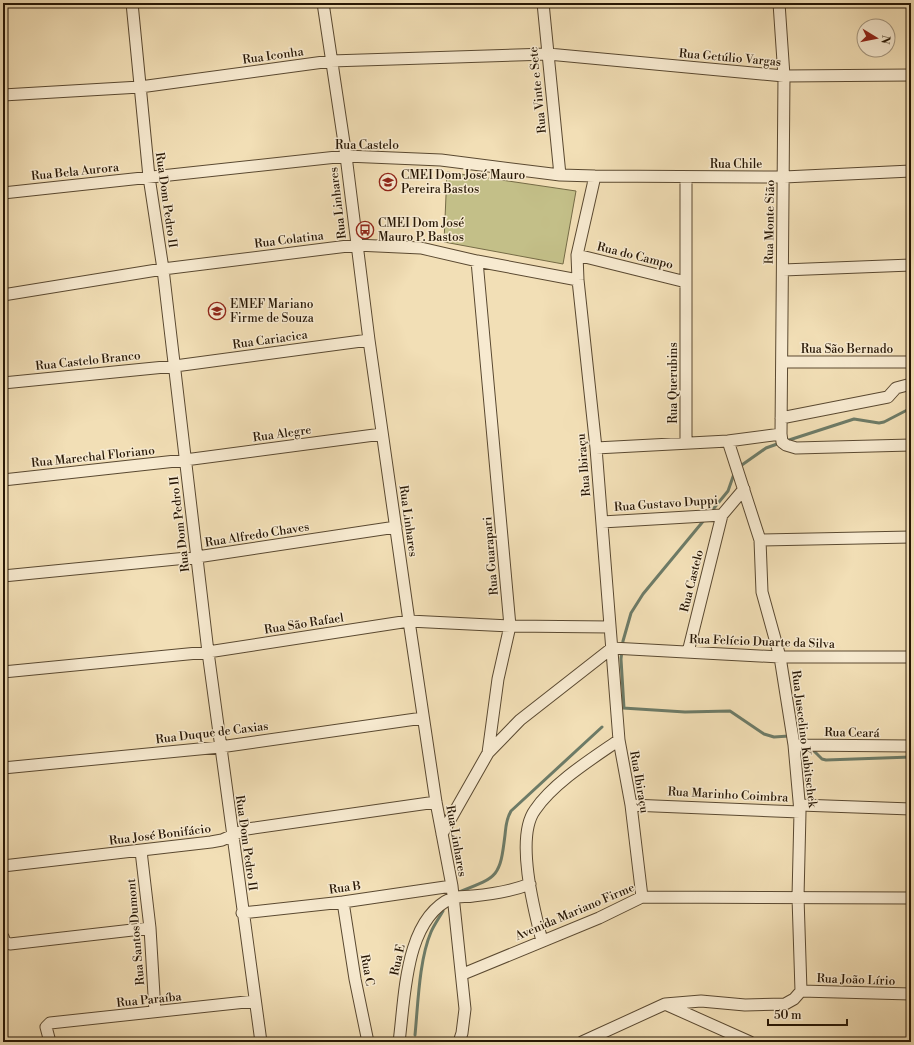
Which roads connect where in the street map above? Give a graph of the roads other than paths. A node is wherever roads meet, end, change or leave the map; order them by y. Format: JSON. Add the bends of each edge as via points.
{"nodes":[{"id":1,"x":132,"y":3,"type":"edge"},
{"id":2,"x":323,"y":3,"type":"edge"},
{"id":3,"x":543,"y":3,"type":"edge"},
{"id":4,"x":779,"y":3,"type":"edge"},
{"id":5,"x":548,"y":54,"type":"junction"},
{"id":6,"x":331,"y":61,"type":"junction"},
{"id":7,"x":911,"y":75,"type":"edge"},
{"id":8,"x":784,"y":76,"type":"junction"},
{"id":9,"x":140,"y":87,"type":"junction"},
{"id":10,"x":3,"y":95,"type":"edge"},
{"id":11,"x":346,"y":156,"type":"junction"},
{"id":12,"x":911,"y":171,"type":"edge"},
{"id":13,"x":560,"y":175,"type":"junction"},
{"id":14,"x":596,"y":176,"type":"junction"},
{"id":15,"x":149,"y":177,"type":"junction"},
{"id":16,"x":686,"y":177,"type":"junction"},
{"id":17,"x":784,"y":177,"type":"junction"},
{"id":18,"x":3,"y":193,"type":"edge"},
{"id":19,"x":356,"y":245,"type":"junction"},
{"id":20,"x":577,"y":255,"type":"junction"},
{"id":21,"x":477,"y":261,"type":"junction"},
{"id":22,"x":911,"y":265,"type":"edge"},
{"id":23,"x":163,"y":269,"type":"junction"},
{"id":24,"x":783,"y":270,"type":"junction"},
{"id":25,"x":578,"y":280,"type":"junction"},
{"id":26,"x":686,"y":282,"type":"junction"},
{"id":27,"x":3,"y":295,"type":"edge"},
{"id":28,"x":369,"y":340,"type":"junction"},
{"id":29,"x":782,"y":362,"type":"junction"},
{"id":30,"x":911,"y":362,"type":"edge"},
{"id":31,"x":174,"y":366,"type":"junction"},
{"id":32,"x":3,"y":383,"type":"edge"},
{"id":33,"x":911,"y":384,"type":"edge"},
{"id":34,"x":781,"y":418,"type":"junction"},
{"id":35,"x":382,"y":434,"type":"junction"},
{"id":36,"x":781,"y":438,"type":"junction"},
{"id":37,"x":728,"y":441,"type":"junction"},
{"id":38,"x":686,"y":443,"type":"junction"},
{"id":39,"x":911,"y":445,"type":"edge"},
{"id":40,"x":596,"y":448,"type":"junction"},
{"id":41,"x":185,"y":460,"type":"junction"},
{"id":42,"x":3,"y":480,"type":"edge"},
{"id":43,"x":744,"y":488,"type":"junction"},
{"id":44,"x":722,"y":515,"type":"junction"},
{"id":45,"x":602,"y":522,"type":"junction"},
{"id":46,"x":396,"y":527,"type":"junction"},
{"id":47,"x":911,"y":537,"type":"edge"},
{"id":48,"x":760,"y":540,"type":"junction"},
{"id":49,"x":197,"y":557,"type":"junction"},
{"id":50,"x":3,"y":576,"type":"edge"},
{"id":51,"x":409,"y":621,"type":"junction"},
{"id":52,"x":510,"y":626,"type":"junction"},
{"id":53,"x":610,"y":627,"type":"junction"},
{"id":54,"x":612,"y":648,"type":"junction"},
{"id":55,"x":208,"y":652,"type":"junction"},
{"id":56,"x":688,"y":652,"type":"junction"},
{"id":57,"x":780,"y":657,"type":"junction"},
{"id":58,"x":911,"y":658,"type":"edge"},
{"id":59,"x":3,"y":672,"type":"edge"},
{"id":60,"x":423,"y":718,"type":"junction"},
{"id":61,"x":619,"y":740,"type":"junction"},
{"id":62,"x":794,"y":745,"type":"junction"},
{"id":63,"x":911,"y":746,"type":"edge"},
{"id":64,"x":220,"y":747,"type":"junction"},
{"id":65,"x":488,"y":753,"type":"junction"},
{"id":66,"x":3,"y":768,"type":"edge"},
{"id":67,"x":436,"y":802,"type":"junction"},
{"id":68,"x":631,"y":805,"type":"junction"},
{"id":69,"x":800,"y":808,"type":"junction"},
{"id":70,"x":911,"y":809,"type":"edge"},
{"id":71,"x":442,"y":834,"type":"junction"},
{"id":72,"x":232,"y":836,"type":"junction"},
{"id":73,"x":141,"y":851,"type":"junction"},
{"id":74,"x":3,"y":866,"type":"edge"},
{"id":75,"x":530,"y":884,"type":"junction"},
{"id":76,"x":452,"y":886,"type":"junction"},
{"id":77,"x":642,"y":897,"type":"junction"},
{"id":78,"x":798,"y":897,"type":"junction"},
{"id":79,"x":452,"y":898,"type":"junction"},
{"id":80,"x":911,"y":898,"type":"edge"},
{"id":81,"x":343,"y":902,"type":"junction"},
{"id":82,"x":242,"y":913,"type":"junction"},
{"id":83,"x":150,"y":928,"type":"junction"},
{"id":84,"x":4,"y":940,"type":"edge"},
{"id":85,"x":542,"y":941,"type":"junction"},
{"id":86,"x":462,"y":974,"type":"junction"},
{"id":87,"x":801,"y":991,"type":"junction"},
{"id":88,"x":911,"y":994,"type":"edge"},
{"id":89,"x":255,"y":1001,"type":"junction"},
{"id":90,"x":665,"y":1004,"type":"junction"},
{"id":91,"x":155,"y":1012,"type":"junction"},
{"id":92,"x":50,"y":1042,"type":"edge"},
{"id":93,"x":261,"y":1042,"type":"edge"},
{"id":94,"x":368,"y":1042,"type":"edge"},
{"id":95,"x":399,"y":1042,"type":"edge"},
{"id":96,"x":459,"y":1042,"type":"edge"},
{"id":97,"x":582,"y":1042,"type":"edge"},
{"id":98,"x":750,"y":1042,"type":"edge"}],
"edges":[{"from":1,"to":9,"type":"street","name":"Rua Dom Pedro II"},
{"from":2,"to":6,"type":"street","name":"Rua Linhares"},
{"from":3,"to":5,"type":"street","name":"Rua Vinte e Sete"},
{"from":4,"to":8,"type":"street","name":"Rua Monte Sião"},
{"from":5,"to":6,"type":"street","name":"Rua Iconha"},
{"from":5,"to":8,"type":"street","name":"Rua Getúlio Vargas"},
{"from":5,"to":13,"type":"street","name":"Rua Vinte e Sete"},
{"from":6,"to":9,"type":"street","name":"Rua Iconha"},
{"from":6,"to":11,"type":"street","name":"Rua Linhares"},
{"from":7,"to":8,"type":"street","name":"Rua Getúlio Vargas"},
{"from":8,"to":17,"type":"street","name":"Rua Monte Sião"},
{"from":9,"to":10,"type":"street","name":"Rua Iconha"},
{"from":9,"to":15,"type":"street","name":"Rua Dom Pedro II"},
{"from":11,"to":13,"type":"street","name":"Rua Castelo","via":[[441,160]]},
{"from":11,"to":15,"type":"street","name":"Rua Castelo"},
{"from":11,"to":19,"type":"street","name":"Rua Linhares"},
{"from":12,"to":17,"type":"street","name":"Rua Chile"},
{"from":13,"to":14,"type":"street","name":"Rua Chile"},
{"from":14,"to":16,"type":"street","name":"Rua Chile"},
{"from":14,"to":20,"type":"street"},
{"from":15,"to":18,"type":"street","name":"Rua Bela Aurora"},
{"from":15,"to":23,"type":"street","name":"Rua Dom Pedro II"},
{"from":16,"to":17,"type":"street","name":"Rua Chile"},
{"from":16,"to":26,"type":"street","name":"Rua Querubins"},
{"from":17,"to":24,"type":"street","name":"Rua Monte Sião"},
{"from":19,"to":21,"type":"street","name":"Rua Colatina","via":[[421,248]]},
{"from":19,"to":23,"type":"street","name":"Rua Colatina"},
{"from":19,"to":28,"type":"street","name":"Rua Linhares"},
{"from":20,"to":25,"type":"street"},
{"from":20,"to":26,"type":"street","name":"Rua do Campo"},
{"from":21,"to":25,"type":"street","name":"Rua Colatina"},
{"from":21,"to":52,"type":"street","name":"Rua Guarapari"},
{"from":22,"to":24,"type":"street"},
{"from":23,"to":27,"type":"street","name":"Rua Colatina"},
{"from":23,"to":31,"type":"street","name":"Rua Dom Pedro II"},
{"from":24,"to":29,"type":"street","name":"Rua Monte Sião"},
{"from":25,"to":40,"type":"street","name":"Rua Ibiraçu"},
{"from":26,"to":38,"type":"street","name":"Rua Querubins"},
{"from":28,"to":31,"type":"street","name":"Rua Cariacica"},
{"from":28,"to":35,"type":"street","name":"Rua Linhares"},
{"from":29,"to":30,"type":"street","name":"Rua São Bernado"},
{"from":29,"to":34,"type":"street","name":"Rua Monte Sião"},
{"from":31,"to":32,"type":"street","name":"Rua Castelo Branco"},
{"from":31,"to":41,"type":"street","name":"Rua Dom Pedro II"},
{"from":33,"to":34,"type":"street","via":[[896,388],[888,397]]},
{"from":34,"to":36,"type":"street","name":"Rua Monte Sião"},
{"from":35,"to":41,"type":"street","name":"Rua Alegre"},
{"from":35,"to":46,"type":"street","name":"Rua Linhares"},
{"from":36,"to":37,"type":"street"},
{"from":36,"to":39,"type":"street","via":[[786,445],[796,448]]},
{"from":37,"to":38,"type":"street"},
{"from":37,"to":43,"type":"street"},
{"from":38,"to":40,"type":"street"},
{"from":40,"to":45,"type":"street","name":"Rua Ibiraçu"},
{"from":41,"to":42,"type":"street","name":"Rua Marechal Floriano"},
{"from":41,"to":49,"type":"street","name":"Rua Dom Pedro II"},
{"from":43,"to":44,"type":"street","name":"Rua Gustavo Duppi"},
{"from":43,"to":48,"type":"street"},
{"from":44,"to":45,"type":"street","name":"Rua Gustavo Duppi"},
{"from":44,"to":56,"type":"street","name":"Rua Castelo"},
{"from":45,"to":53,"type":"street","name":"Rua Ibiraçu"},
{"from":46,"to":49,"type":"street","name":"Rua Alfredo Chaves"},
{"from":46,"to":51,"type":"street","name":"Rua Linhares"},
{"from":47,"to":48,"type":"street"},
{"from":48,"to":57,"type":"street","name":"Rua Juscelino Kubitschek","via":[[762,592]]},
{"from":49,"to":50,"type":"street","name":"Rua Alfredo Chaves"},
{"from":49,"to":55,"type":"street","name":"Rua Dom Pedro II"},
{"from":51,"to":52,"type":"street","name":"Rua São Rafael"},
{"from":51,"to":55,"type":"street","name":"Rua São Rafael"},
{"from":51,"to":60,"type":"street","name":"Rua Linhares"},
{"from":52,"to":53,"type":"street","name":"Rua São Rafael"},
{"from":52,"to":65,"type":"street","name":"Rua Guarapari","via":[[498,679]]},
{"from":53,"to":54,"type":"street","name":"Rua Ibiraçu"},
{"from":54,"to":56,"type":"street","name":"Rua Felício Duarte da Silva"},
{"from":54,"to":61,"type":"street","name":"Rua Ibiraçu"},
{"from":54,"to":65,"type":"street","via":[[520,720]]},
{"from":55,"to":59,"type":"street","name":"Rua São Rafael"},
{"from":55,"to":64,"type":"street","name":"Rua Dom Pedro II"},
{"from":56,"to":57,"type":"street","name":"Rua Felício Duarte da Silva"},
{"from":57,"to":58,"type":"street","name":"Rua Felício Duarte da Silva"},
{"from":57,"to":62,"type":"street","name":"Rua Juscelino Kubitschek"},
{"from":60,"to":64,"type":"street","name":"Rua Duque de Caxias"},
{"from":60,"to":67,"type":"street","name":"Rua Linhares"},
{"from":61,"to":68,"type":"street","name":"Rua Ibiraçu"},
{"from":61,"to":75,"type":"street","via":[[583,765],[534,810],[526,835]]},
{"from":62,"to":63,"type":"street","name":"Rua Ceará"},
{"from":62,"to":69,"type":"street","name":"Rua Juscelino Kubitschek"},
{"from":64,"to":66,"type":"street","name":"Rua Duque de Caxias"},
{"from":64,"to":72,"type":"street","name":"Rua Dom Pedro II"},
{"from":65,"to":71,"type":"street","name":"Rua Guarapari"},
{"from":67,"to":71,"type":"street","name":"Rua Linhares"},
{"from":67,"to":72,"type":"street","name":"Rua José Bonifácio","via":[[247,829]]},
{"from":68,"to":69,"type":"street","name":"Rua Marinho Coimbra"},
{"from":68,"to":77,"type":"street","name":"Rua Ibiraçu"},
{"from":69,"to":70,"type":"street","name":"Rua Marinho Coimbra"},
{"from":69,"to":78,"type":"street","name":"Rua Juscelino Kubitschek"},
{"from":71,"to":76,"type":"street","name":"Rua Linhares"},
{"from":72,"to":73,"type":"street","name":"Rua José Bonifácio","via":[[211,842]]},
{"from":72,"to":82,"type":"street","name":"Rua Dom Pedro II"},
{"from":73,"to":74,"type":"street","name":"Rua José Bonifácio"},
{"from":73,"to":83,"type":"street","name":"Rua Santos Dumont"},
{"from":75,"to":79,"type":"street","via":[[515,890]]},
{"from":75,"to":85,"type":"street"},
{"from":76,"to":79,"type":"street","name":"Rua Linhares"},
{"from":76,"to":81,"type":"street","name":"Rua B"},
{"from":77,"to":78,"type":"street","name":"Avenida Mariano Firme"},
{"from":77,"to":85,"type":"street","name":"Avenida Mariano Firme"},
{"from":78,"to":80,"type":"street","name":"Avenida Mariano Firme"},
{"from":78,"to":87,"type":"street","name":"Rua Juscelino Kubitschek"},
{"from":79,"to":86,"type":"street","name":"Rua Linhares"},
{"from":79,"to":95,"type":"street","name":"Rua E","via":[[425,922],[417,936],[408,974]]},
{"from":81,"to":82,"type":"street","name":"Rua B"},
{"from":81,"to":94,"type":"street","name":"Rua C"},
{"from":82,"to":89,"type":"street","name":"Rua Dom Pedro II"},
{"from":83,"to":84,"type":"street","via":[[10,944]]},
{"from":83,"to":91,"type":"street","name":"Rua Santos Dumont"},
{"from":85,"to":86,"type":"street","name":"Avenida Mariano Firme"},
{"from":86,"to":96,"type":"street","name":"Rua Linhares","via":[[465,1009]]},
{"from":87,"to":88,"type":"street","name":"Rua João Lírio"},
{"from":87,"to":90,"type":"street","via":[[785,1004],[745,1005],[701,1001]]},
{"from":89,"to":91,"type":"street","name":"Rua Paraíba"},
{"from":89,"to":93,"type":"street","name":"Rua Dom Pedro II"},
{"from":90,"to":97,"type":"street"},
{"from":90,"to":98,"type":"street"},
{"from":91,"to":92,"type":"street","name":"Rua Paraíba","via":[[50,1024],[46,1027]]}]}
